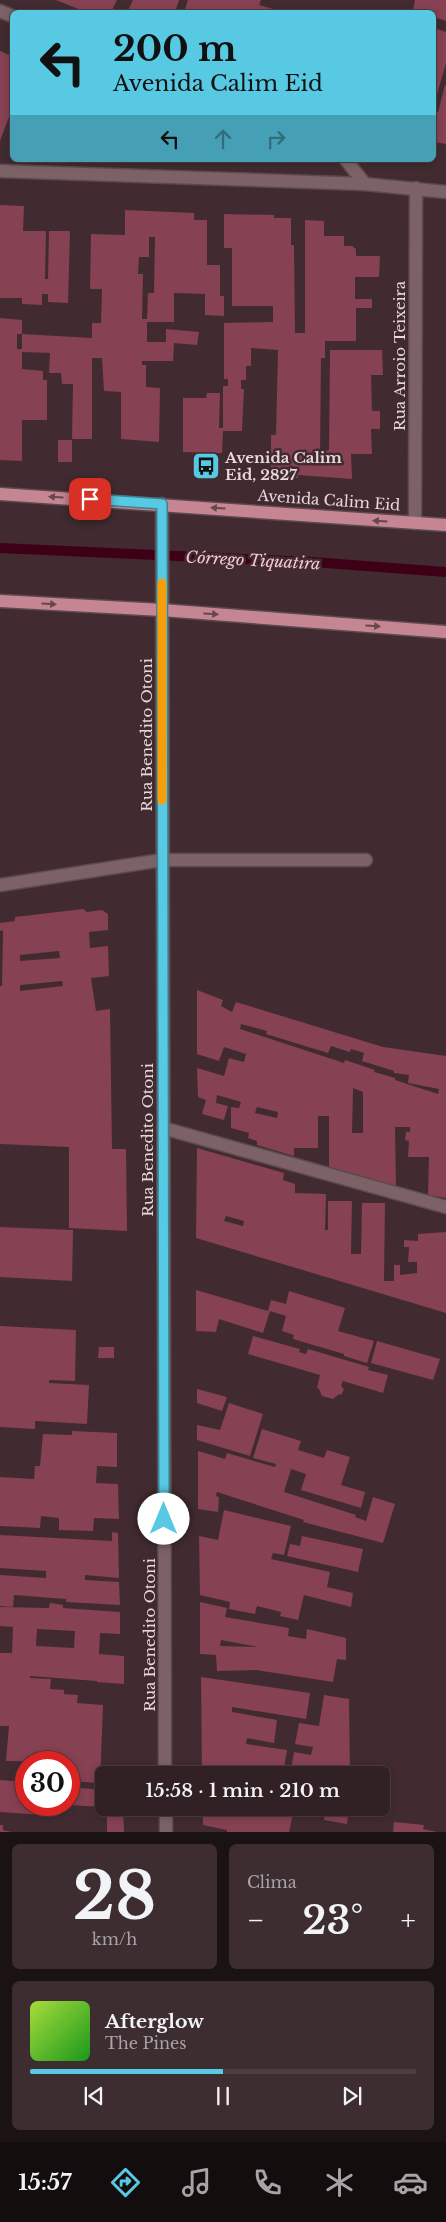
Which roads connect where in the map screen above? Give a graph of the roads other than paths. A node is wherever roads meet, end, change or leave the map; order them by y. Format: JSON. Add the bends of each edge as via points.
{"nodes":[{"id":1,"x":348,"y":162,"type":"edge"},
{"id":2,"x":0,"y":171,"type":"edge"},
{"id":3,"x":365,"y":184,"type":"junction"},
{"id":4,"x":416,"y":188,"type":"junction"},
{"id":5,"x":446,"y":192,"type":"edge"},
{"id":6,"x":0,"y":494,"type":"edge"},
{"id":7,"x":162,"y":504,"type":"junction"},
{"id":8,"x":415,"y":523,"type":"junction"},
{"id":9,"x":446,"y":525,"type":"edge"},
{"id":10,"x":0,"y":601,"type":"edge"},
{"id":11,"x":162,"y":610,"type":"junction"},
{"id":12,"x":446,"y":632,"type":"edge"},
{"id":13,"x":162,"y":860,"type":"junction"},
{"id":14,"x":366,"y":860,"type":"dead end"},
{"id":15,"x":0,"y":885,"type":"edge"},
{"id":16,"x":163,"y":1128,"type":"junction"},
{"id":17,"x":446,"y":1207,"type":"edge"},
{"id":18,"x":166,"y":1766,"type":"edge"},
{"id":19,"x":166,"y":1816,"type":"edge"},
{"id":20,"x":166,"y":1832,"type":"edge"}],
"edges":[{"from":1,"to":3,"type":"street"},
{"from":2,"to":3,"type":"street"},
{"from":3,"to":4,"type":"street"},
{"from":4,"to":5,"type":"street"},
{"from":4,"to":8,"type":"street","name":"Rua Arroio Teixeira"},
{"from":7,"to":6,"type":"main road","name":"Avenida Calim Eid","one_way":true},
{"from":8,"to":7,"type":"main road","name":"Avenida Calim Eid","one_way":true},
{"from":7,"to":11,"type":"street","name":"Rua Benedito Otoni"},
{"from":8,"to":9,"type":"main road","name":"Avenida Calim Eid"},
{"from":10,"to":11,"type":"main road","one_way":true},
{"from":11,"to":12,"type":"main road","one_way":true},
{"from":11,"to":13,"type":"street","name":"Rua Benedito Otoni"},
{"from":13,"to":14,"type":"street"},
{"from":13,"to":15,"type":"street"},
{"from":13,"to":16,"type":"street","name":"Rua Benedito Otoni"},
{"from":16,"to":17,"type":"street"},
{"from":16,"to":18,"type":"street","name":"Rua Benedito Otoni"},
{"from":19,"to":20,"type":"street"}]}
